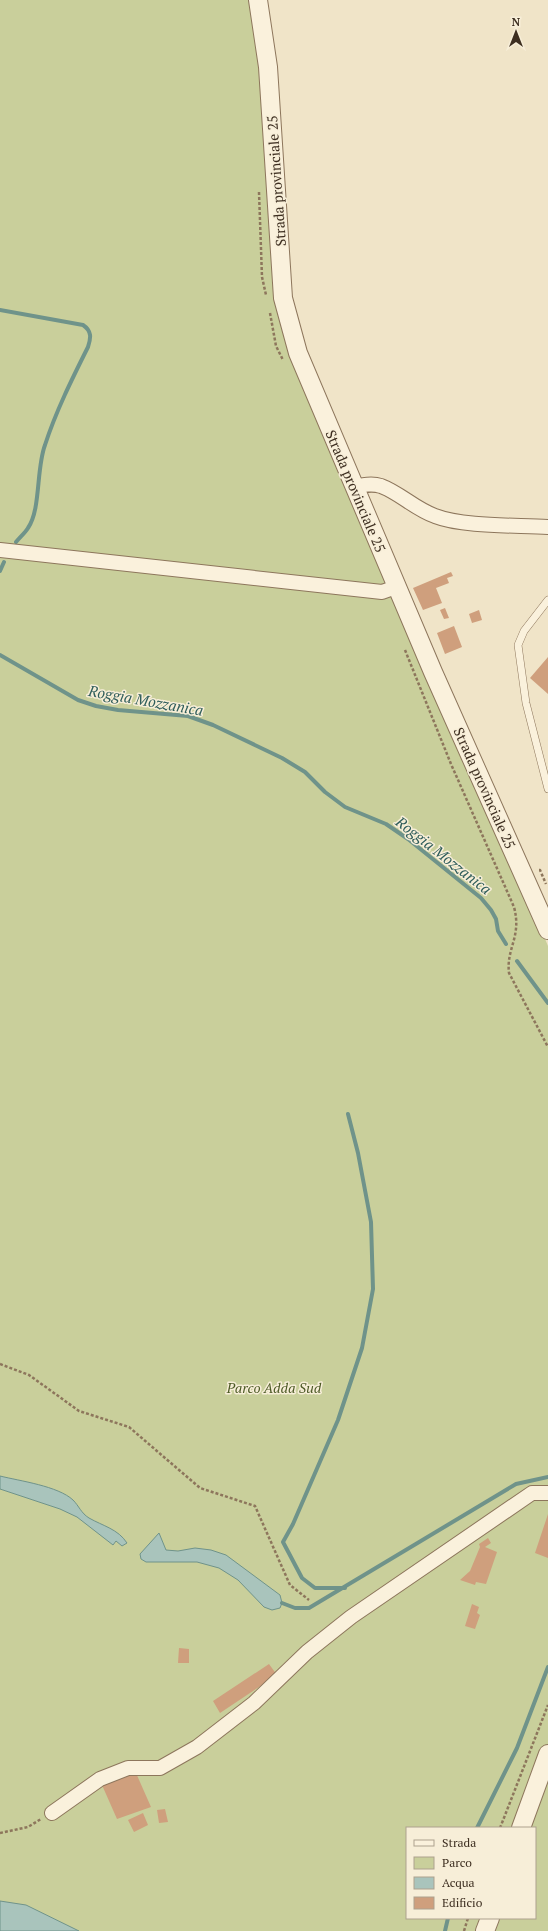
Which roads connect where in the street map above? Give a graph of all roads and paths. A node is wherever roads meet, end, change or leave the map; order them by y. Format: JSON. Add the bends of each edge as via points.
{"nodes":[{"id":1,"x":258,"y":0,"type":"edge"},
{"id":2,"x":354,"y":487,"type":"junction"},
{"id":3,"x":548,"y":526,"type":"edge"},
{"id":4,"x":0,"y":550,"type":"edge"},
{"id":5,"x":396,"y":587,"type":"junction"},
{"id":6,"x":548,"y":600,"type":"edge"},
{"id":7,"x":548,"y":789,"type":"edge"},
{"id":8,"x":548,"y":930,"type":"edge"},
{"id":9,"x":0,"y":1364,"type":"edge"},
{"id":10,"x":548,"y":1493,"type":"edge"},
{"id":11,"x":309,"y":1600,"type":"dead end"},
{"id":12,"x":548,"y":1705,"type":"edge"},
{"id":13,"x":548,"y":1754,"type":"edge"},
{"id":14,"x":52,"y":1813,"type":"joint"},
{"id":15,"x":500,"y":1827,"type":"edge"},
{"id":16,"x":521,"y":1827,"type":"edge"},
{"id":17,"x":0,"y":1833,"type":"edge"},
{"id":18,"x":468,"y":1919,"type":"edge"},
{"id":19,"x":490,"y":1919,"type":"edge"},
{"id":20,"x":464,"y":1931,"type":"edge"},
{"id":21,"x":485,"y":1931,"type":"edge"}],
"edges":[{"from":1,"to":2,"type":"street","name":"Strada provinciale 25","via":[[268,67],[283,298],[298,353]]},
{"from":2,"to":3,"type":"street","via":[[367,484],[381,486],[418,509],[459,522]]},
{"from":2,"to":5,"type":"street","name":"Strada provinciale 25"},
{"from":4,"to":5,"type":"street","via":[[382,592]]},
{"from":5,"to":8,"type":"street","name":"Strada provinciale 25"},
{"from":6,"to":7,"type":"lane","via":[[524,631],[518,645],[526,703]]},
{"from":9,"to":11,"type":"path","via":[[29,1375],[80,1411],[129,1427],[200,1488],[255,1506],[290,1585]]},
{"from":10,"to":14,"type":"street","via":[[532,1493],[351,1617],[307,1652],[254,1703],[198,1747],[160,1768],[128,1768],[100,1778]]},
{"from":12,"to":15,"type":"path"},
{"from":13,"to":16,"type":"street"},
{"from":14,"to":17,"type":"path","via":[[28,1826]]},
{"from":18,"to":20,"type":"path"},
{"from":19,"to":21,"type":"street"}]}
